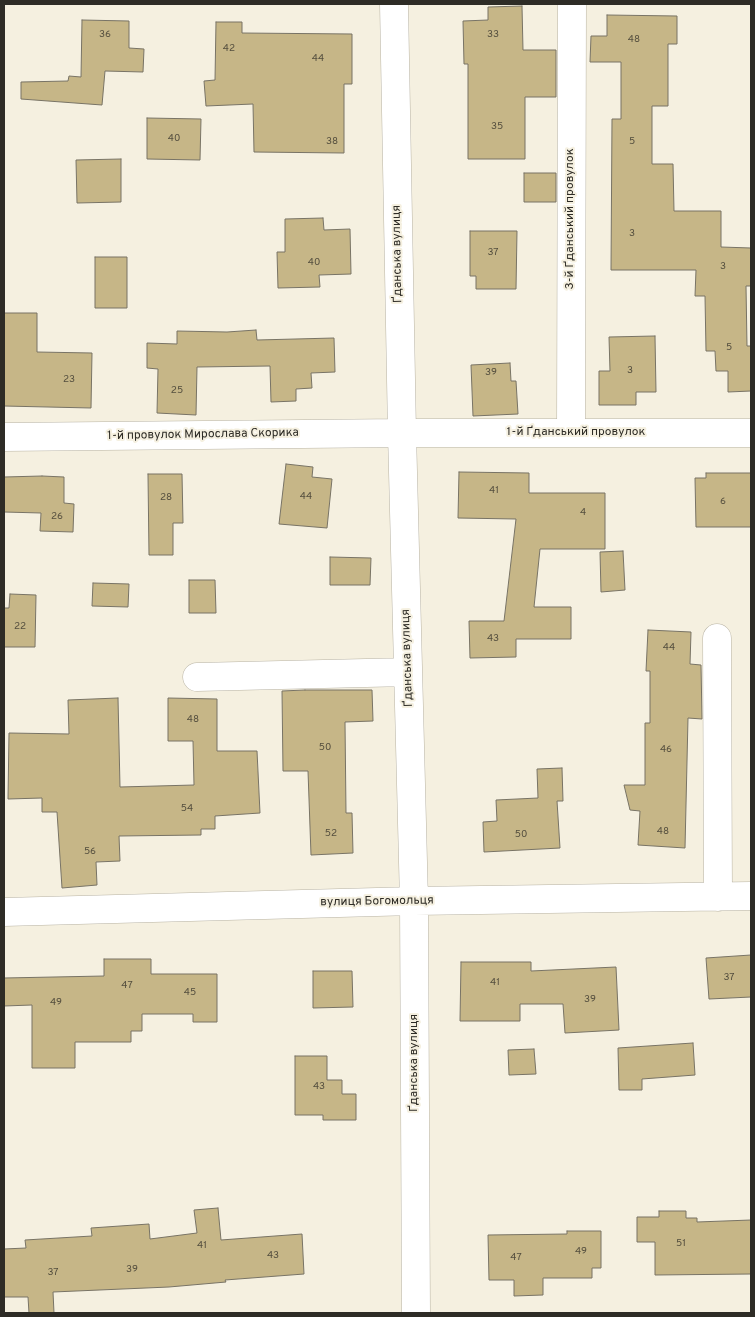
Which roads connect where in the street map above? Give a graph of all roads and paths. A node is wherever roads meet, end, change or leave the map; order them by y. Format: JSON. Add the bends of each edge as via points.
{"nodes":[{"id":1,"x":394,"y":4,"type":"edge"},
{"id":2,"x":572,"y":4,"type":"edge"},
{"id":3,"x":402,"y":433,"type":"junction"},
{"id":4,"x":571,"y":433,"type":"junction"},
{"id":5,"x":751,"y":433,"type":"edge"},
{"id":6,"x":4,"y":438,"type":"edge"},
{"id":7,"x":717,"y":638,"type":"dead end"},
{"id":8,"x":408,"y":672,"type":"junction"},
{"id":9,"x":197,"y":677,"type":"dead end"},
{"id":10,"x":751,"y":896,"type":"edge"},
{"id":11,"x":718,"y":897,"type":"junction"},
{"id":12,"x":414,"y":901,"type":"junction"},
{"id":13,"x":4,"y":912,"type":"edge"},
{"id":14,"x":416,"y":1313,"type":"edge"}],
"edges":[{"from":1,"to":3,"type":"street","name":"Ґданська вулиця"},
{"from":2,"to":4,"type":"street","name":"3-й Ґданський провулок"},
{"from":3,"to":4,"type":"street","name":"1-й Ґданський провулок"},
{"from":3,"to":6,"type":"street","name":"1-й провулок Мирослава Скорика"},
{"from":3,"to":8,"type":"street","name":"Ґданська вулиця"},
{"from":4,"to":5,"type":"street","name":"1-й Ґданський провулок"},
{"from":7,"to":11,"type":"street"},
{"from":8,"to":9,"type":"street"},
{"from":8,"to":12,"type":"street","name":"Ґданська вулиця"},
{"from":10,"to":11,"type":"street","name":"вулиця Богомольця"},
{"from":11,"to":12,"type":"street","name":"вулиця Богомольця"},
{"from":12,"to":13,"type":"street","name":"вулиця Богомольця"},
{"from":12,"to":14,"type":"street","name":"Ґданська вулиця"}]}
